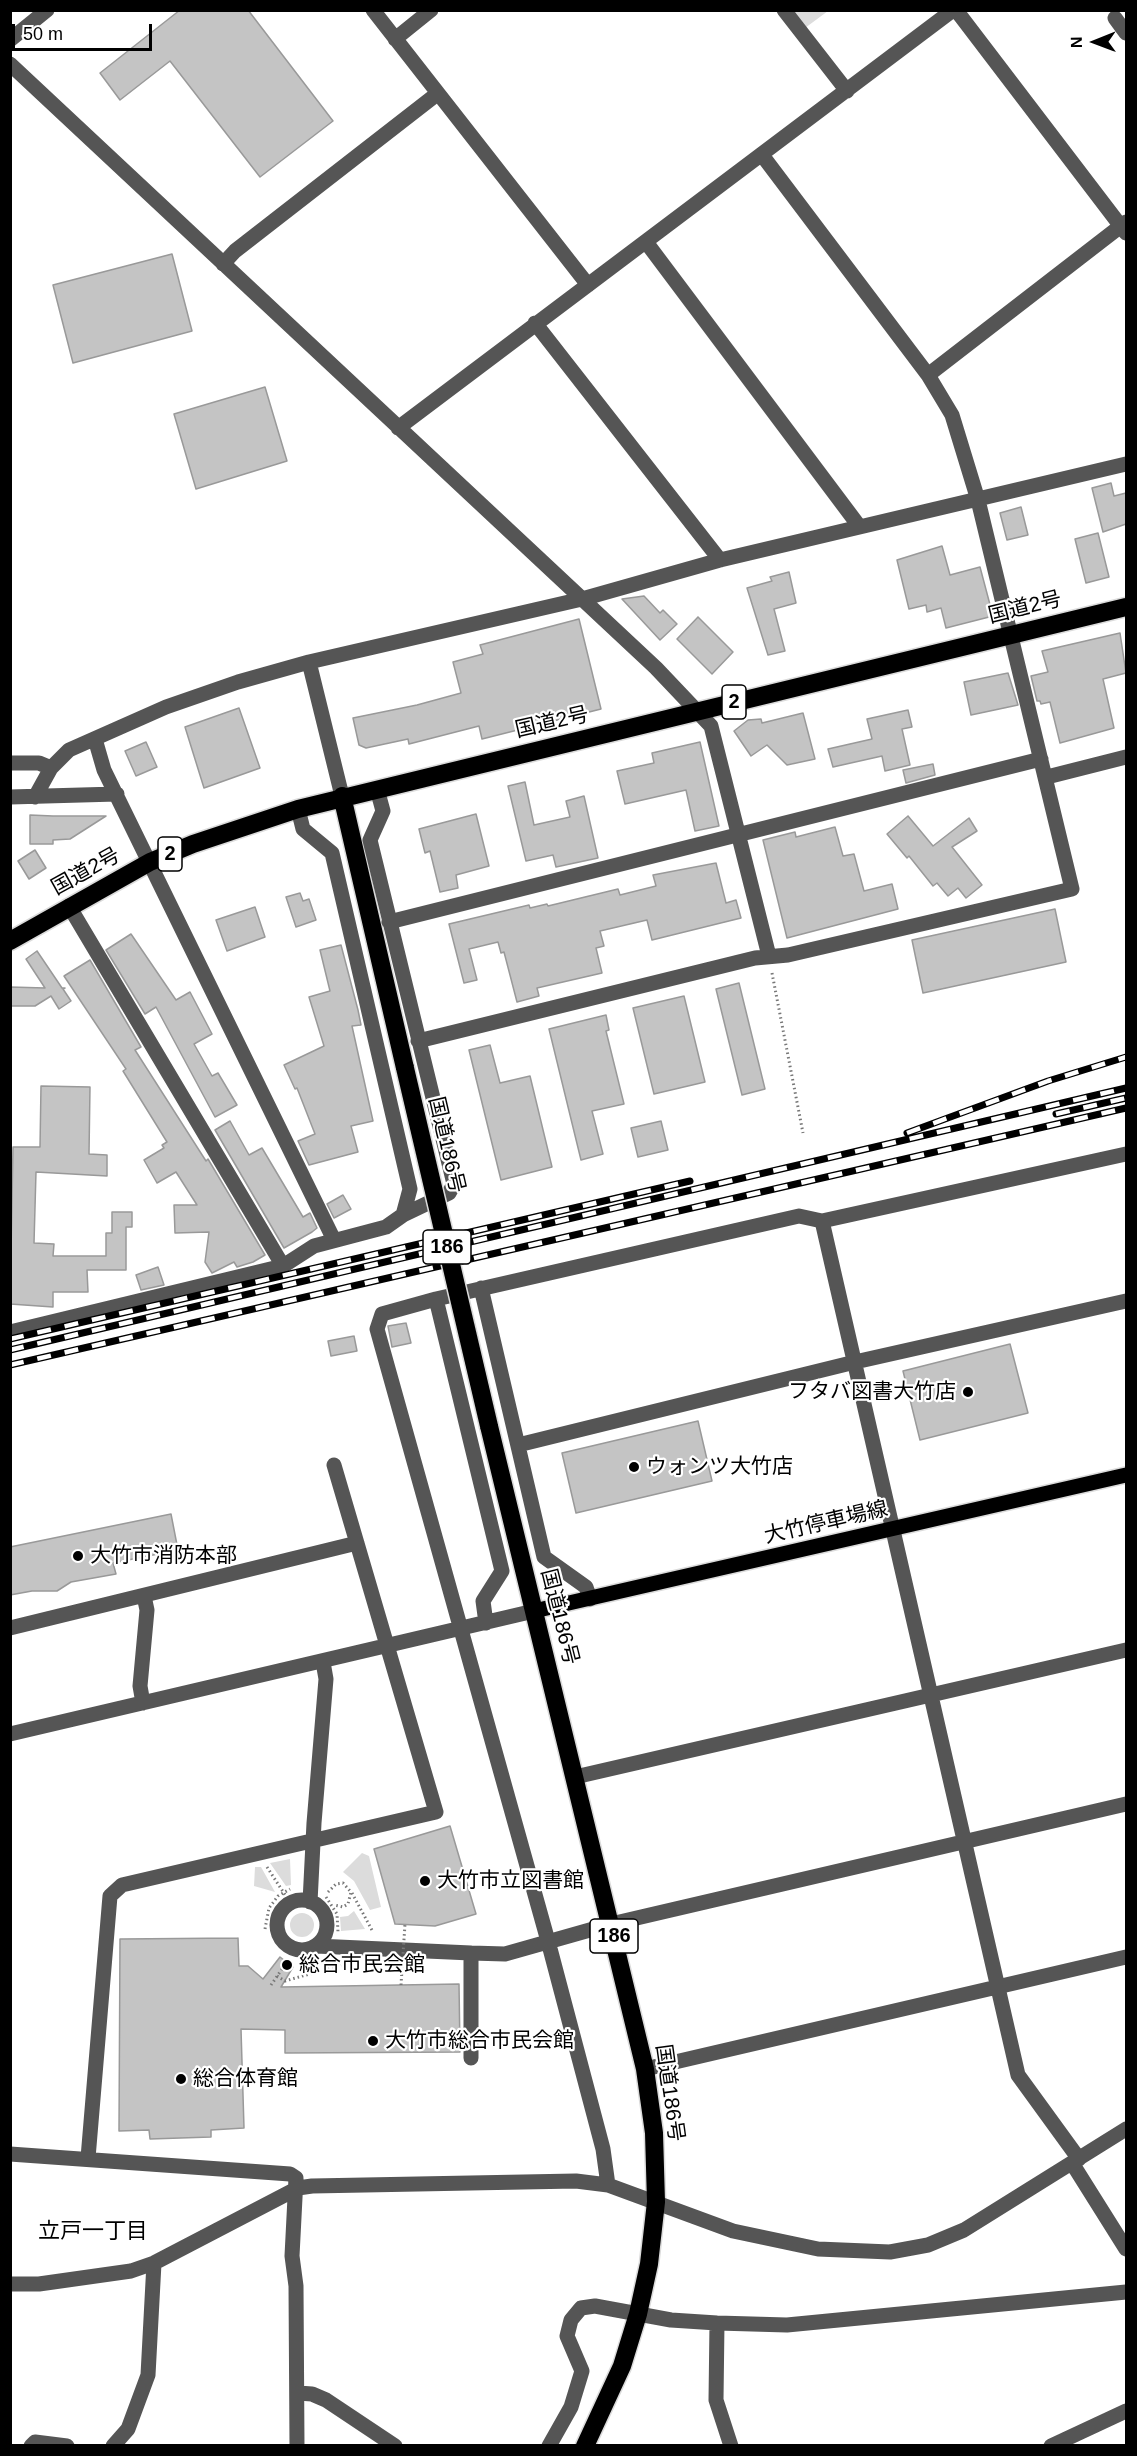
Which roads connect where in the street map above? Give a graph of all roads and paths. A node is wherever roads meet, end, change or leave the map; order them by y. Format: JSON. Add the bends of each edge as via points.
{"nodes":[{"id":1,"x":47,"y":10,"type":"edge"},
{"id":2,"x":373,"y":10,"type":"edge"},
{"id":3,"x":431,"y":10,"type":"edge"},
{"id":4,"x":784,"y":10,"type":"edge"},
{"id":5,"x":954,"y":10,"type":"edge"},
{"id":6,"x":1115,"y":18,"type":"dead end"},
{"id":7,"x":1126,"y":33,"type":"edge"},
{"id":8,"x":395,"y":39,"type":"junction"},
{"id":9,"x":10,"y":40,"type":"edge"},
{"id":10,"x":10,"y":64,"type":"edge"},
{"id":11,"x":847,"y":91,"type":"junction"},
{"id":12,"x":437,"y":94,"type":"junction"},
{"id":13,"x":762,"y":155,"type":"junction"},
{"id":14,"x":1125,"y":227,"type":"edge"},
{"id":15,"x":646,"y":242,"type":"junction"},
{"id":16,"x":223,"y":264,"type":"junction"},
{"id":17,"x":588,"y":285,"type":"junction"},
{"id":18,"x":535,"y":323,"type":"junction"},
{"id":19,"x":928,"y":375,"type":"junction"},
{"id":20,"x":398,"y":428,"type":"junction"},
{"id":21,"x":1126,"y":464,"type":"edge"},
{"id":22,"x":978,"y":500,"type":"junction"},
{"id":23,"x":859,"y":526,"type":"junction"},
{"id":24,"x":720,"y":560,"type":"junction"},
{"id":25,"x":582,"y":599,"type":"junction"},
{"id":26,"x":1126,"y":607,"type":"edge"},
{"id":27,"x":1012,"y":635,"type":"junction"},
{"id":28,"x":309,"y":662,"type":"junction"},
{"id":29,"x":698,"y":711,"type":"junction"},
{"id":30,"x":95,"y":739,"type":"junction"},
{"id":31,"x":1126,"y":758,"type":"edge"},
{"id":32,"x":1041,"y":759,"type":"junction"},
{"id":33,"x":10,"y":763,"type":"edge"},
{"id":34,"x":51,"y":768,"type":"junction"},
{"id":35,"x":1047,"y":777,"type":"junction"},
{"id":36,"x":377,"y":789,"type":"junction"},
{"id":37,"x":117,"y":794,"type":"junction"},
{"id":38,"x":342,"y":796,"type":"junction"},
{"id":39,"x":10,"y":797,"type":"edge"},
{"id":40,"x":35,"y":797,"type":"junction"},
{"id":41,"x":298,"y":808,"type":"junction"},
{"id":42,"x":739,"y":835,"type":"junction"},
{"id":43,"x":150,"y":862,"type":"junction"},
{"id":44,"x":69,"y":906,"type":"junction"},
{"id":45,"x":389,"y":922,"type":"junction"},
{"id":46,"x":10,"y":941,"type":"edge"},
{"id":47,"x":769,"y":957,"type":"junction"},
{"id":48,"x":418,"y":1041,"type":"junction"},
{"id":49,"x":803,"y":1133,"type":"dead end"},
{"id":50,"x":1126,"y":1154,"type":"edge"},
{"id":51,"x":403,"y":1215,"type":"junction"},
{"id":52,"x":822,"y":1221,"type":"junction"},
{"id":53,"x":334,"y":1240,"type":"junction"},
{"id":54,"x":283,"y":1266,"type":"junction"},
{"id":55,"x":481,"y":1288,"type":"junction"},
{"id":56,"x":436,"y":1299,"type":"junction"},
{"id":57,"x":1126,"y":1300,"type":"edge"},
{"id":58,"x":10,"y":1332,"type":"edge"},
{"id":59,"x":855,"y":1362,"type":"junction"},
{"id":60,"x":508,"y":1410,"type":"junction"},
{"id":61,"x":466,"y":1422,"type":"junction"},
{"id":62,"x":518,"y":1445,"type":"junction"},
{"id":63,"x":334,"y":1465,"type":"dead end"},
{"id":64,"x":1126,"y":1475,"type":"edge"},
{"id":65,"x":893,"y":1529,"type":"junction"},
{"id":66,"x":357,"y":1543,"type":"junction"},
{"id":67,"x":144,"y":1596,"type":"junction"},
{"id":68,"x":590,"y":1599,"type":"junction"},
{"id":69,"x":534,"y":1611,"type":"junction"},
{"id":70,"x":486,"y":1623,"type":"junction"},
{"id":71,"x":10,"y":1628,"type":"edge"},
{"id":72,"x":462,"y":1629,"type":"junction"},
{"id":73,"x":389,"y":1647,"type":"junction"},
{"id":74,"x":1126,"y":1650,"type":"edge"},
{"id":75,"x":323,"y":1662,"type":"junction"},
{"id":76,"x":931,"y":1694,"type":"junction"},
{"id":77,"x":143,"y":1703,"type":"junction"},
{"id":78,"x":10,"y":1734,"type":"edge"},
{"id":79,"x":575,"y":1777,"type":"junction"},
{"id":80,"x":1126,"y":1804,"type":"edge"},
{"id":81,"x":312,"y":1841,"type":"junction"},
{"id":82,"x":965,"y":1841,"type":"junction"},
{"id":83,"x":257,"y":1853,"type":"junction"},
{"id":84,"x":351,"y":1892,"type":"junction"},
{"id":85,"x":288,"y":1895,"type":"junction"},
{"id":86,"x":316,"y":1898,"type":"junction"},
{"id":87,"x":328,"y":1899,"type":"junction"},
{"id":88,"x":333,"y":1905,"type":"junction"},
{"id":89,"x":405,"y":1924,"type":"dead end"},
{"id":90,"x":611,"y":1924,"type":"junction"},
{"id":91,"x":265,"y":1929,"type":"dead end"},
{"id":92,"x":337,"y":1935,"type":"dead end"},
{"id":93,"x":375,"y":1936,"type":"dead end"},
{"id":94,"x":548,"y":1941,"type":"junction"},
{"id":95,"x":316,"y":1946,"type":"junction"},
{"id":96,"x":471,"y":1953,"type":"junction"},
{"id":97,"x":1126,"y":1957,"type":"edge"},
{"id":98,"x":287,"y":1962,"type":"dead end"},
{"id":99,"x":351,"y":1963,"type":"dead end"},
{"id":100,"x":277,"y":1976,"type":"junction"},
{"id":101,"x":271,"y":1985,"type":"dead end"},
{"id":102,"x":401,"y":1985,"type":"dead end"},
{"id":103,"x":999,"y":1986,"type":"junction"},
{"id":104,"x":471,"y":2058,"type":"dead end"},
{"id":105,"x":645,"y":2069,"type":"junction"},
{"id":106,"x":1126,"y":2129,"type":"edge"},
{"id":107,"x":10,"y":2154,"type":"edge"},
{"id":108,"x":88,"y":2158,"type":"junction"},
{"id":109,"x":1076,"y":2161,"type":"junction"},
{"id":110,"x":608,"y":2185,"type":"junction"},
{"id":111,"x":298,"y":2188,"type":"junction"},
{"id":112,"x":656,"y":2202,"type":"junction"},
{"id":113,"x":1126,"y":2249,"type":"edge"},
{"id":114,"x":154,"y":2263,"type":"junction"},
{"id":115,"x":10,"y":2284,"type":"edge"},
{"id":116,"x":1126,"y":2292,"type":"edge"},
{"id":117,"x":638,"y":2314,"type":"junction"},
{"id":118,"x":717,"y":2323,"type":"junction"},
{"id":119,"x":298,"y":2393,"type":"junction"},
{"id":120,"x":1126,"y":2411,"type":"edge"},
{"id":121,"x":31,"y":2445,"type":"edge"},
{"id":122,"x":67,"y":2445,"type":"edge"},
{"id":123,"x":113,"y":2445,"type":"edge"},
{"id":124,"x":297,"y":2445,"type":"edge"},
{"id":125,"x":395,"y":2445,"type":"edge"},
{"id":126,"x":549,"y":2445,"type":"edge"},
{"id":127,"x":585,"y":2445,"type":"edge"},
{"id":128,"x":731,"y":2445,"type":"edge"},
{"id":129,"x":1051,"y":2445,"type":"edge"}],
"edges":[{"from":1,"to":9,"type":"street"},
{"from":2,"to":8,"type":"street"},
{"from":3,"to":8,"type":"street"},
{"from":4,"to":11,"type":"street"},
{"from":5,"to":11,"type":"street"},
{"from":5,"to":14,"type":"street"},
{"from":6,"to":7,"type":"street"},
{"from":8,"to":12,"type":"street"},
{"from":10,"to":16,"type":"street"},
{"from":11,"to":13,"type":"street"},
{"from":12,"to":16,"type":"street"},
{"from":12,"to":17,"type":"street"},
{"from":13,"to":15,"type":"street"},
{"from":13,"to":19,"type":"street"},
{"from":14,"to":19,"type":"street"},
{"from":15,"to":17,"type":"street"},
{"from":15,"to":23,"type":"street"},
{"from":16,"to":20,"type":"street"},
{"from":17,"to":18,"type":"street"},
{"from":18,"to":20,"type":"street"},
{"from":18,"to":24,"type":"street"},
{"from":19,"to":22,"type":"street","via":[[952,415]]},
{"from":20,"to":25,"type":"street"},
{"from":21,"to":22,"type":"street"},
{"from":22,"to":23,"type":"street"},
{"from":22,"to":27,"type":"street"},
{"from":23,"to":24,"type":"street"},
{"from":24,"to":25,"type":"street"},
{"from":25,"to":28,"type":"street"},
{"from":25,"to":29,"type":"street"},
{"from":26,"to":27,"type":"highway","name":"国道2号","number":"2"},
{"from":27,"to":29,"type":"highway","name":"国道2号","number":"2"},
{"from":27,"to":32,"type":"street"},
{"from":28,"to":30,"type":"street","via":[[166,707]]},
{"from":28,"to":38,"type":"street"},
{"from":29,"to":36,"type":"highway","name":"国道2号","number":"2"},
{"from":29,"to":42,"type":"street","via":[[711,726]]},
{"from":30,"to":34,"type":"street","via":[[69,750]]},
{"from":30,"to":37,"type":"street","via":[[104,770]]},
{"from":31,"to":35,"type":"street"},
{"from":32,"to":35,"type":"street"},
{"from":32,"to":42,"type":"street"},
{"from":33,"to":34,"type":"street","via":[[39,763]]},
{"from":34,"to":40,"type":"street"},
{"from":35,"to":47,"type":"street","via":[[1072,889]]},
{"from":36,"to":38,"type":"highway","name":"国道2号","number":"2"},
{"from":36,"to":45,"type":"street","via":[[383,811],[370,840]]},
{"from":37,"to":40,"type":"street"},
{"from":37,"to":43,"type":"street"},
{"from":38,"to":41,"type":"highway","name":"国道2号","number":"2"},
{"from":38,"to":69,"type":"highway","name":"国道186号","number":"186","bridge":true},
{"from":39,"to":40,"type":"street"},
{"from":41,"to":43,"type":"highway","name":"国道2号","number":"2"},
{"from":41,"to":51,"type":"street","via":[[303,829],[332,853],[410,1189]]},
{"from":42,"to":45,"type":"street"},
{"from":42,"to":47,"type":"street"},
{"from":43,"to":44,"type":"highway","name":"国道2号","number":"2"},
{"from":43,"to":53,"type":"street"},
{"from":44,"to":46,"type":"highway","name":"国道2号","number":"2"},
{"from":44,"to":54,"type":"street"},
{"from":45,"to":48,"type":"street"},
{"from":47,"to":48,"type":"street"},
{"from":47,"to":49,"type":"path"},
{"from":48,"to":51,"type":"street","via":[[454,1184],[449,1193]]},
{"from":50,"to":52,"type":"street"},
{"from":51,"to":53,"type":"street","via":[[386,1227]]},
{"from":52,"to":55,"type":"street","via":[[799,1215]]},
{"from":52,"to":59,"type":"street"},
{"from":53,"to":54,"type":"street","via":[[314,1246]]},
{"from":54,"to":58,"type":"street"},
{"from":55,"to":56,"type":"street"},
{"from":55,"to":60,"type":"street"},
{"from":56,"to":61,"type":"street"},
{"from":56,"to":72,"type":"street","via":[[382,1314],[377,1329]]},
{"from":57,"to":59,"type":"street"},
{"from":59,"to":62,"type":"street"},
{"from":59,"to":65,"type":"street"},
{"from":60,"to":61,"type":"street"},
{"from":60,"to":62,"type":"street"},
{"from":61,"to":70,"type":"street","via":[[502,1571],[483,1601]]},
{"from":62,"to":68,"type":"street","via":[[544,1557],[586,1587]]},
{"from":63,"to":66,"type":"street"},
{"from":64,"to":65,"type":"main road","name":"大竹停車場線"},
{"from":65,"to":68,"type":"main road","name":"大竹停車場線"},
{"from":65,"to":76,"type":"street"},
{"from":66,"to":67,"type":"street"},
{"from":66,"to":73,"type":"street"},
{"from":67,"to":71,"type":"street"},
{"from":67,"to":77,"type":"street","via":[[147,1610],[140,1686]]},
{"from":68,"to":69,"type":"main road","name":"大竹停車場線"},
{"from":69,"to":70,"type":"street"},
{"from":69,"to":79,"type":"highway","name":"国道186号","number":"186"},
{"from":70,"to":72,"type":"street"},
{"from":72,"to":73,"type":"street"},
{"from":72,"to":94,"type":"street"},
{"from":73,"to":75,"type":"street"},
{"from":73,"to":81,"type":"street","via":[[436,1812]]},
{"from":74,"to":76,"type":"street"},
{"from":75,"to":77,"type":"street"},
{"from":75,"to":81,"type":"street","via":[[326,1679]]},
{"from":76,"to":79,"type":"street"},
{"from":76,"to":82,"type":"street"},
{"from":77,"to":78,"type":"street"},
{"from":79,"to":90,"type":"highway","name":"国道186号","number":"186"},
{"from":80,"to":82,"type":"street"},
{"from":81,"to":83,"type":"street"},
{"from":81,"to":86,"type":"street"},
{"from":82,"to":90,"type":"street"},
{"from":82,"to":103,"type":"street"},
{"from":83,"to":85,"type":"path"},
{"from":83,"to":108,"type":"street","via":[[122,1885],[110,1896]]},
{"from":84,"to":87,"type":"path","via":[[343,1883],[336,1884],[328,1892]]},
{"from":84,"to":88,"type":"path","via":[[348,1904]]},
{"from":84,"to":93,"type":"path"},
{"from":85,"to":86,"type":"street","via":[[297,1901]]},
{"from":85,"to":91,"type":"path","via":[[269,1908]]},
{"from":85,"to":95,"type":"street","via":[[278,1921],[282,1940],[298,1950]]},
{"from":86,"to":87,"type":"path"},
{"from":86,"to":95,"type":"street","via":[[326,1920],[323,1939]]},
{"from":87,"to":88,"type":"path"},
{"from":88,"to":92,"type":"path","via":[[339,1921]]},
{"from":89,"to":102,"type":"path","bridge":true},
{"from":90,"to":94,"type":"street"},
{"from":90,"to":105,"type":"highway","name":"国道186号","number":"186"},
{"from":94,"to":96,"type":"street","via":[[506,1954]]},
{"from":94,"to":110,"type":"street","via":[[603,2149]]},
{"from":95,"to":96,"type":"street"},
{"from":96,"to":104,"type":"street"},
{"from":97,"to":103,"type":"street"},
{"from":98,"to":100,"type":"path"},
{"from":99,"to":100,"type":"path","via":[[285,1981]]},
{"from":100,"to":101,"type":"path"},
{"from":103,"to":105,"type":"street"},
{"from":103,"to":109,"type":"street","via":[[1018,2075]]},
{"from":105,"to":112,"type":"highway","name":"国道186号","number":"186","via":[[654,2133]]},
{"from":106,"to":109,"type":"street"},
{"from":107,"to":108,"type":"street"},
{"from":108,"to":111,"type":"street","via":[[290,2174],[296,2178]]},
{"from":109,"to":112,"type":"street","via":[[964,2230],[928,2245],[890,2252],[818,2249],[733,2230]]},
{"from":109,"to":113,"type":"street"},
{"from":110,"to":111,"type":"street","via":[[553,2182]]},
{"from":110,"to":112,"type":"street"},
{"from":111,"to":114,"type":"street"},
{"from":111,"to":119,"type":"street","via":[[292,2256]]},
{"from":112,"to":117,"type":"highway","name":"国道186号","number":"186"},
{"from":114,"to":115,"type":"street","via":[[131,2271],[50,2283]]},
{"from":114,"to":123,"type":"street","via":[[148,2375],[128,2429]]},
{"from":116,"to":118,"type":"street","via":[[787,2325]]},
{"from":117,"to":118,"type":"street"},
{"from":117,"to":126,"type":"street","via":[[595,2306],[580,2308],[571,2320],[567,2336],[582,2371],[571,2407]]},
{"from":117,"to":127,"type":"highway","name":"国道186号","number":"186","via":[[622,2366]]},
{"from":118,"to":128,"type":"street","via":[[716,2400]]},
{"from":119,"to":124,"type":"street"},
{"from":119,"to":125,"type":"street","via":[[326,2400]]},
{"from":120,"to":129,"type":"street"},
{"from":121,"to":122,"type":"street"}]}
